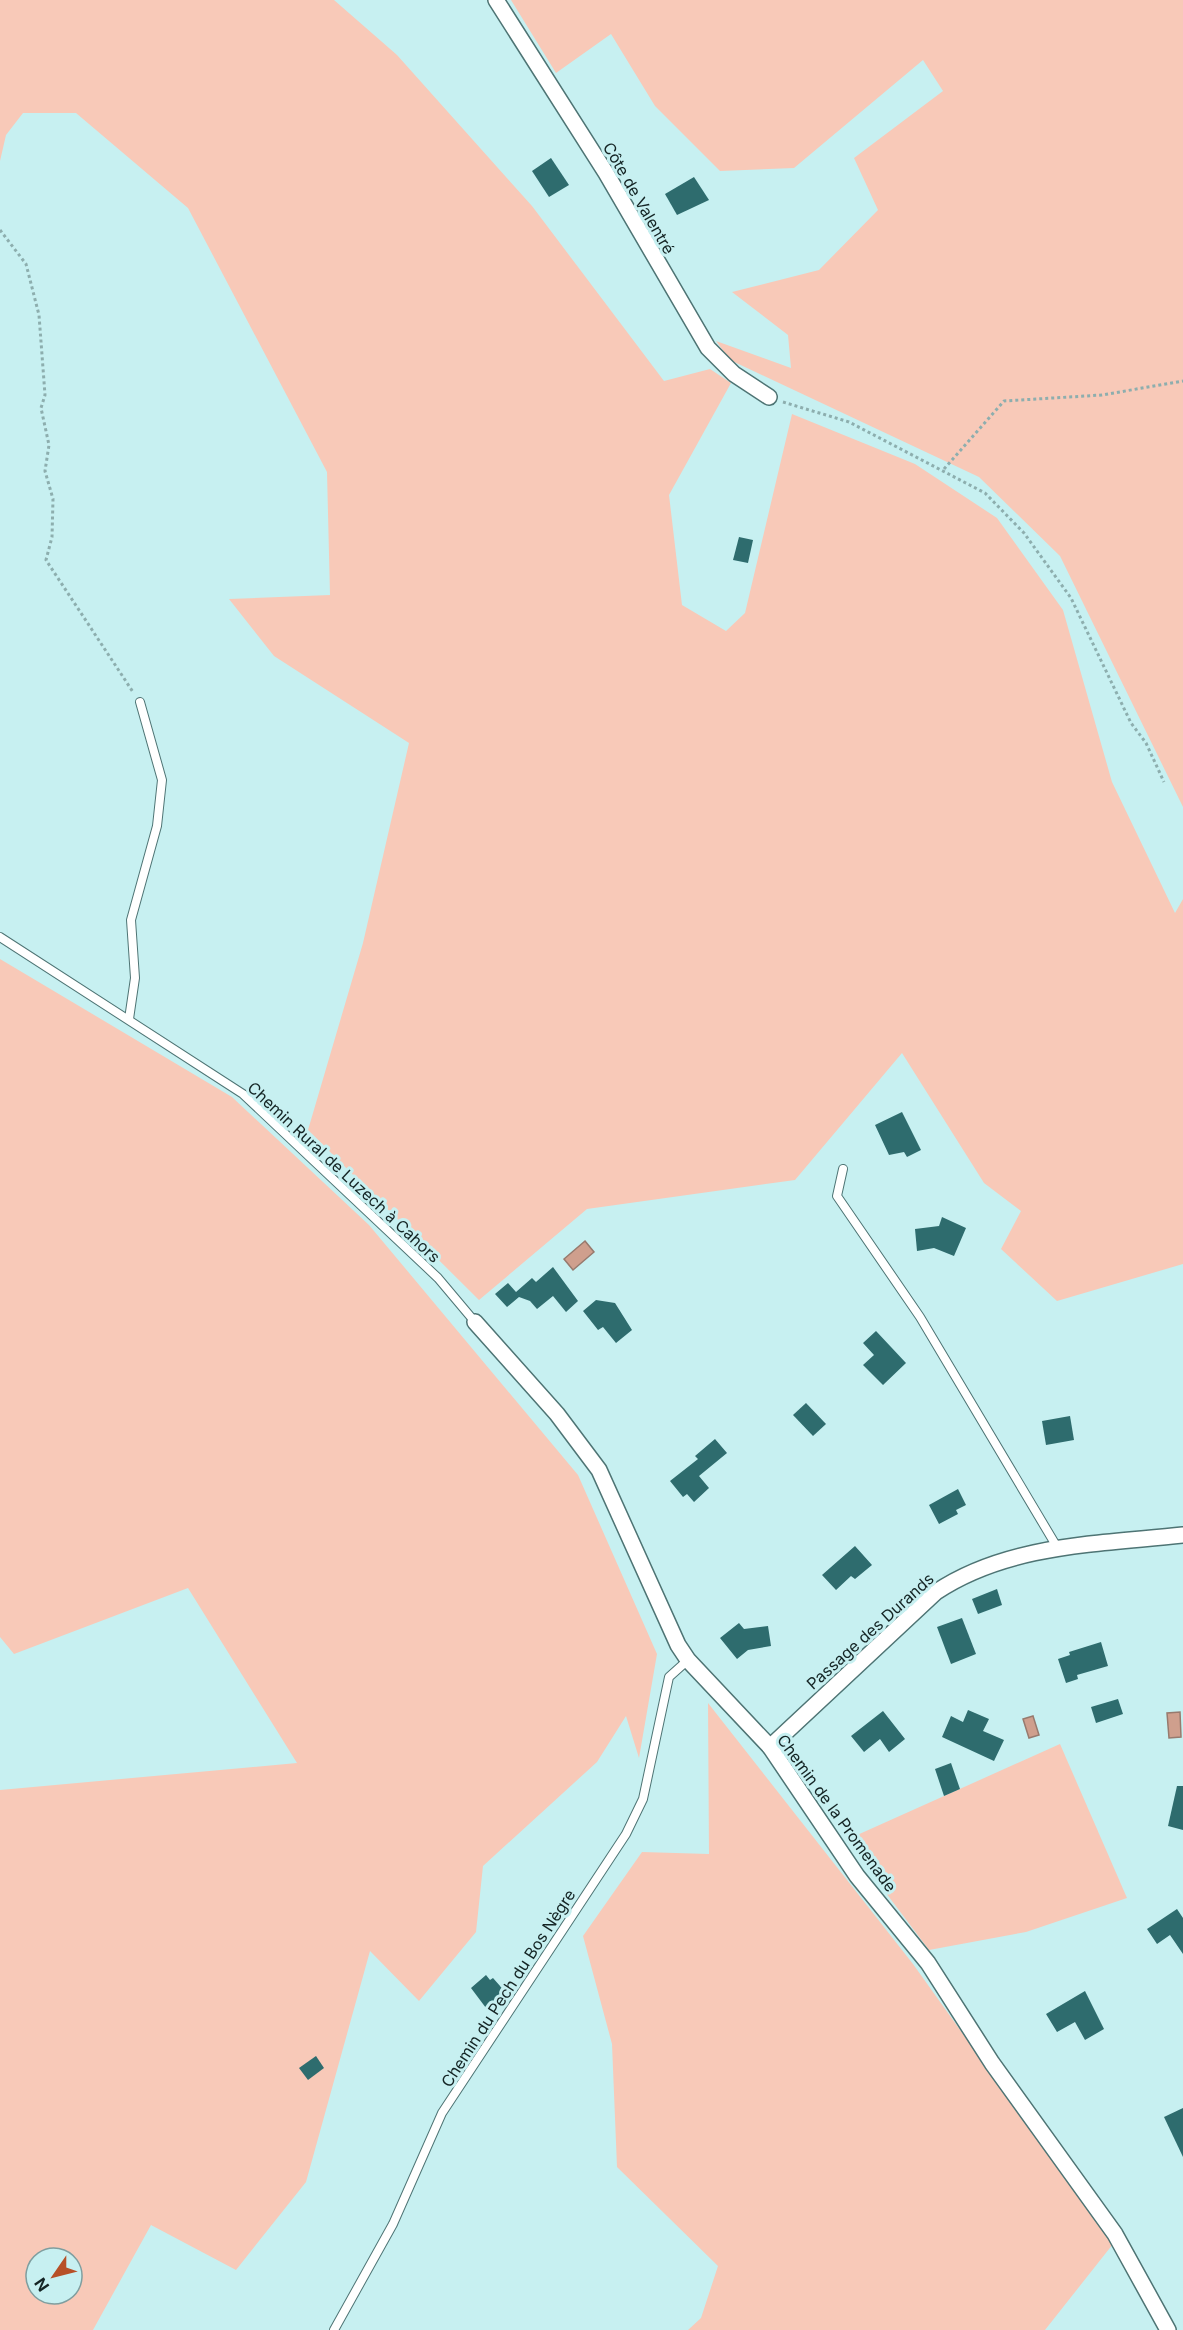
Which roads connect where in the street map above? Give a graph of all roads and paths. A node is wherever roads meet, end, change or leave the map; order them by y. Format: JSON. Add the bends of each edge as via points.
{"nodes":[{"id":1,"x":496,"y":0,"type":"edge"},
{"id":2,"x":0,"y":230,"type":"edge"},
{"id":3,"x":1183,"y":381,"type":"edge"},
{"id":4,"x":769,"y":397,"type":"joint"},
{"id":5,"x":944,"y":469,"type":"junction"},
{"id":6,"x":140,"y":702,"type":"joint"},
{"id":7,"x":1164,"y":782,"type":"dead end"},
{"id":8,"x":0,"y":937,"type":"edge"},
{"id":9,"x":129,"y":1019,"type":"junction"},
{"id":10,"x":843,"y":1169,"type":"dead end"},
{"id":11,"x":476,"y":1323,"type":"joint"},
{"id":12,"x":1183,"y":1535,"type":"edge"},
{"id":13,"x":1057,"y":1547,"type":"junction"},
{"id":14,"x":688,"y":1660,"type":"junction"},
{"id":15,"x":770,"y":1747,"type":"junction"},
{"id":16,"x":334,"y":2330,"type":"edge"},
{"id":17,"x":1168,"y":2330,"type":"edge"}],
"edges":[{"from":1,"to":4,"type":"street","name":"Côte de Valentré","via":[[606,172],[708,348],[734,374]]},
{"from":2,"to":6,"type":"path","via":[[26,264],[39,315],[45,395],[41,408],[49,445],[45,471],[53,499],[52,537],[46,560]]},
{"from":3,"to":5,"type":"path","via":[[1102,396],[1004,401]]},
{"from":4,"to":5,"type":"path","via":[[849,422]]},
{"from":5,"to":7,"type":"path","via":[[985,493],[1024,533],[1071,598]]},
{"from":6,"to":9,"type":"lane","via":[[162,780],[157,826],[131,920],[135,978]]},
{"from":8,"to":9,"type":"lane","name":"Chemin Rural de Luzech à Cahors"},
{"from":9,"to":11,"type":"lane","name":"Chemin Rural de Luzech à Cahors","via":[[243,1094],[438,1278]]},
{"from":10,"to":13,"type":"lane","via":[[837,1196],[920,1317]]},
{"from":11,"to":14,"type":"street","name":"Chemin de la Promenade","via":[[557,1414],[599,1470]]},
{"from":12,"to":13,"type":"street","name":"Passage des Durands"},
{"from":13,"to":15,"type":"street","name":"Passage des Durands","via":[[981,1567],[936,1592]]},
{"from":14,"to":15,"type":"street","name":"Chemin de la Promenade"},
{"from":14,"to":16,"type":"lane","name":"Chemin du Pech du Bos Nègre","via":[[669,1677],[644,1799],[626,1834],[442,2113],[393,2224]]},
{"from":15,"to":17,"type":"street","name":"Chemin de la Promenade","via":[[857,1876],[928,1963],[992,2063],[1115,2234]]}]}
